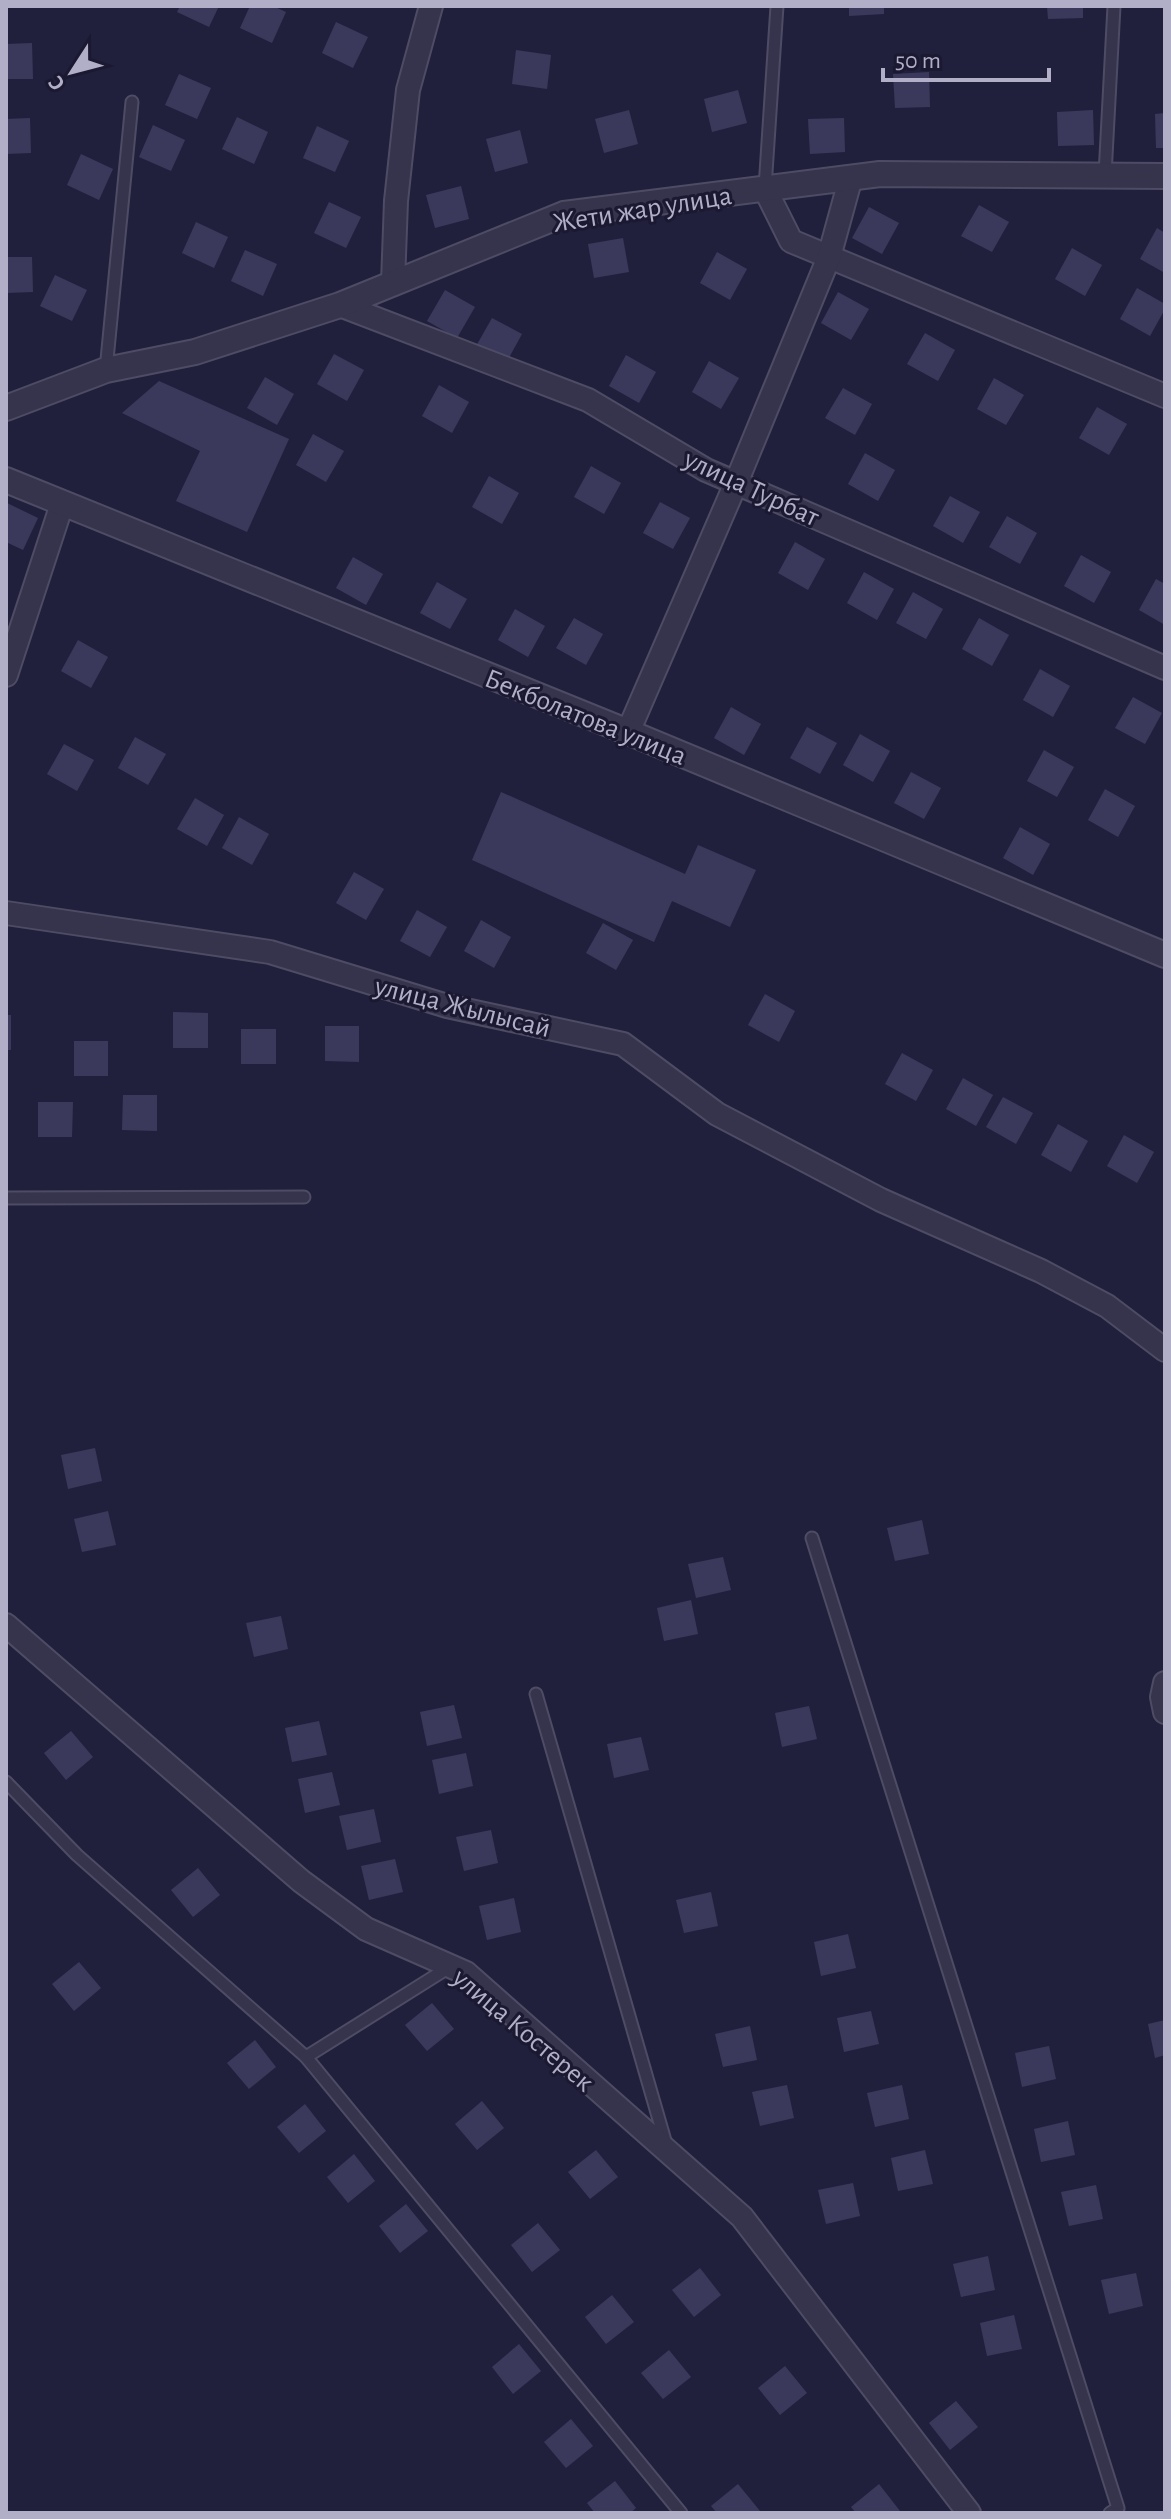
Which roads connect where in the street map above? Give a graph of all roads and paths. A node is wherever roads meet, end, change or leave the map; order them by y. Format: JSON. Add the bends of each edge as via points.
{"nodes":[{"id":1,"x":431,"y":6,"type":"edge"},
{"id":2,"x":777,"y":6,"type":"edge"},
{"id":3,"x":1114,"y":6,"type":"edge"},
{"id":4,"x":132,"y":102,"type":"dead end"},
{"id":5,"x":1105,"y":175,"type":"junction"},
{"id":6,"x":1165,"y":176,"type":"edge"},
{"id":7,"x":851,"y":177,"type":"junction"},
{"id":8,"x":765,"y":189,"type":"junction"},
{"id":9,"x":829,"y":257,"type":"junction"},
{"id":10,"x":393,"y":283,"type":"junction"},
{"id":11,"x":340,"y":305,"type":"junction"},
{"id":12,"x":106,"y":370,"type":"junction"},
{"id":13,"x":1165,"y":396,"type":"edge"},
{"id":14,"x":6,"y":408,"type":"edge"},
{"id":15,"x":6,"y":480,"type":"edge"},
{"id":16,"x":736,"y":483,"type":"junction"},
{"id":17,"x":62,"y":504,"type":"junction"},
{"id":18,"x":1165,"y":668,"type":"edge"},
{"id":19,"x":6,"y":675,"type":"edge"},
{"id":20,"x":628,"y":732,"type":"junction"},
{"id":21,"x":6,"y":913,"type":"edge"},
{"id":22,"x":1165,"y":955,"type":"edge"},
{"id":23,"x":304,"y":1197,"type":"dead end"},
{"id":24,"x":6,"y":1198,"type":"edge"},
{"id":25,"x":1165,"y":1350,"type":"edge"},
{"id":26,"x":812,"y":1538,"type":"dead end"},
{"id":27,"x":6,"y":1625,"type":"edge"},
{"id":28,"x":1165,"y":1683,"type":"edge"},
{"id":29,"x":536,"y":1694,"type":"dead end"},
{"id":30,"x":1165,"y":1712,"type":"edge"},
{"id":31,"x":6,"y":1782,"type":"edge"},
{"id":32,"x":451,"y":1966,"type":"junction"},
{"id":33,"x":306,"y":2057,"type":"junction"},
{"id":34,"x":669,"y":2152,"type":"junction"},
{"id":35,"x":681,"y":2513,"type":"edge"},
{"id":36,"x":969,"y":2513,"type":"edge"},
{"id":37,"x":1110,"y":2513,"type":"edge"}],
"edges":[{"from":1,"to":10,"type":"street","via":[[408,90]]},
{"from":2,"to":8,"type":"lane"},
{"from":3,"to":5,"type":"lane"},
{"from":4,"to":12,"type":"lane"},
{"from":5,"to":6,"type":"street","name":"Жети жар улица"},
{"from":5,"to":7,"type":"street","name":"Жети жар улица"},
{"from":7,"to":8,"type":"street","name":"Жети жар улица"},
{"from":7,"to":9,"type":"street"},
{"from":8,"to":9,"type":"street","via":[[791,241]]},
{"from":8,"to":10,"type":"street","name":"Жети жар улица","via":[[564,214]]},
{"from":9,"to":13,"type":"street"},
{"from":9,"to":16,"type":"street"},
{"from":10,"to":11,"type":"street","name":"Жети жар улица"},
{"from":11,"to":12,"type":"street","name":"Жети жар улица","via":[[195,352]]},
{"from":11,"to":16,"type":"street","name":"улица Турбат","via":[[588,400]]},
{"from":12,"to":14,"type":"street","name":"Жети жар улица"},
{"from":15,"to":17,"type":"street","name":"Бекболатова улица"},
{"from":16,"to":18,"type":"street","name":"улица Турбат"},
{"from":16,"to":20,"type":"street"},
{"from":17,"to":19,"type":"street"},
{"from":17,"to":20,"type":"street","name":"Бекболатова улица"},
{"from":20,"to":22,"type":"street","name":"Бекболатова улица"},
{"from":21,"to":25,"type":"street","name":"улица Жылысай","via":[[270,952],[447,1006],[623,1044],[717,1114],[881,1200],[1041,1271],[1107,1306]]},
{"from":23,"to":24,"type":"lane"},
{"from":26,"to":37,"type":"lane","via":[[1118,2508]]},
{"from":27,"to":32,"type":"street","name":"улица Костерек","via":[[301,1881],[366,1929]]},
{"from":28,"to":30,"type":"street"},
{"from":29,"to":34,"type":"lane"},
{"from":31,"to":33,"type":"lane","via":[[77,1855]]},
{"from":32,"to":33,"type":"lane"},
{"from":32,"to":34,"type":"street","name":"улица Костерек","via":[[466,1973]]},
{"from":33,"to":35,"type":"lane"},
{"from":34,"to":36,"type":"street","name":"улица Костерек","via":[[742,2217]]}]}
